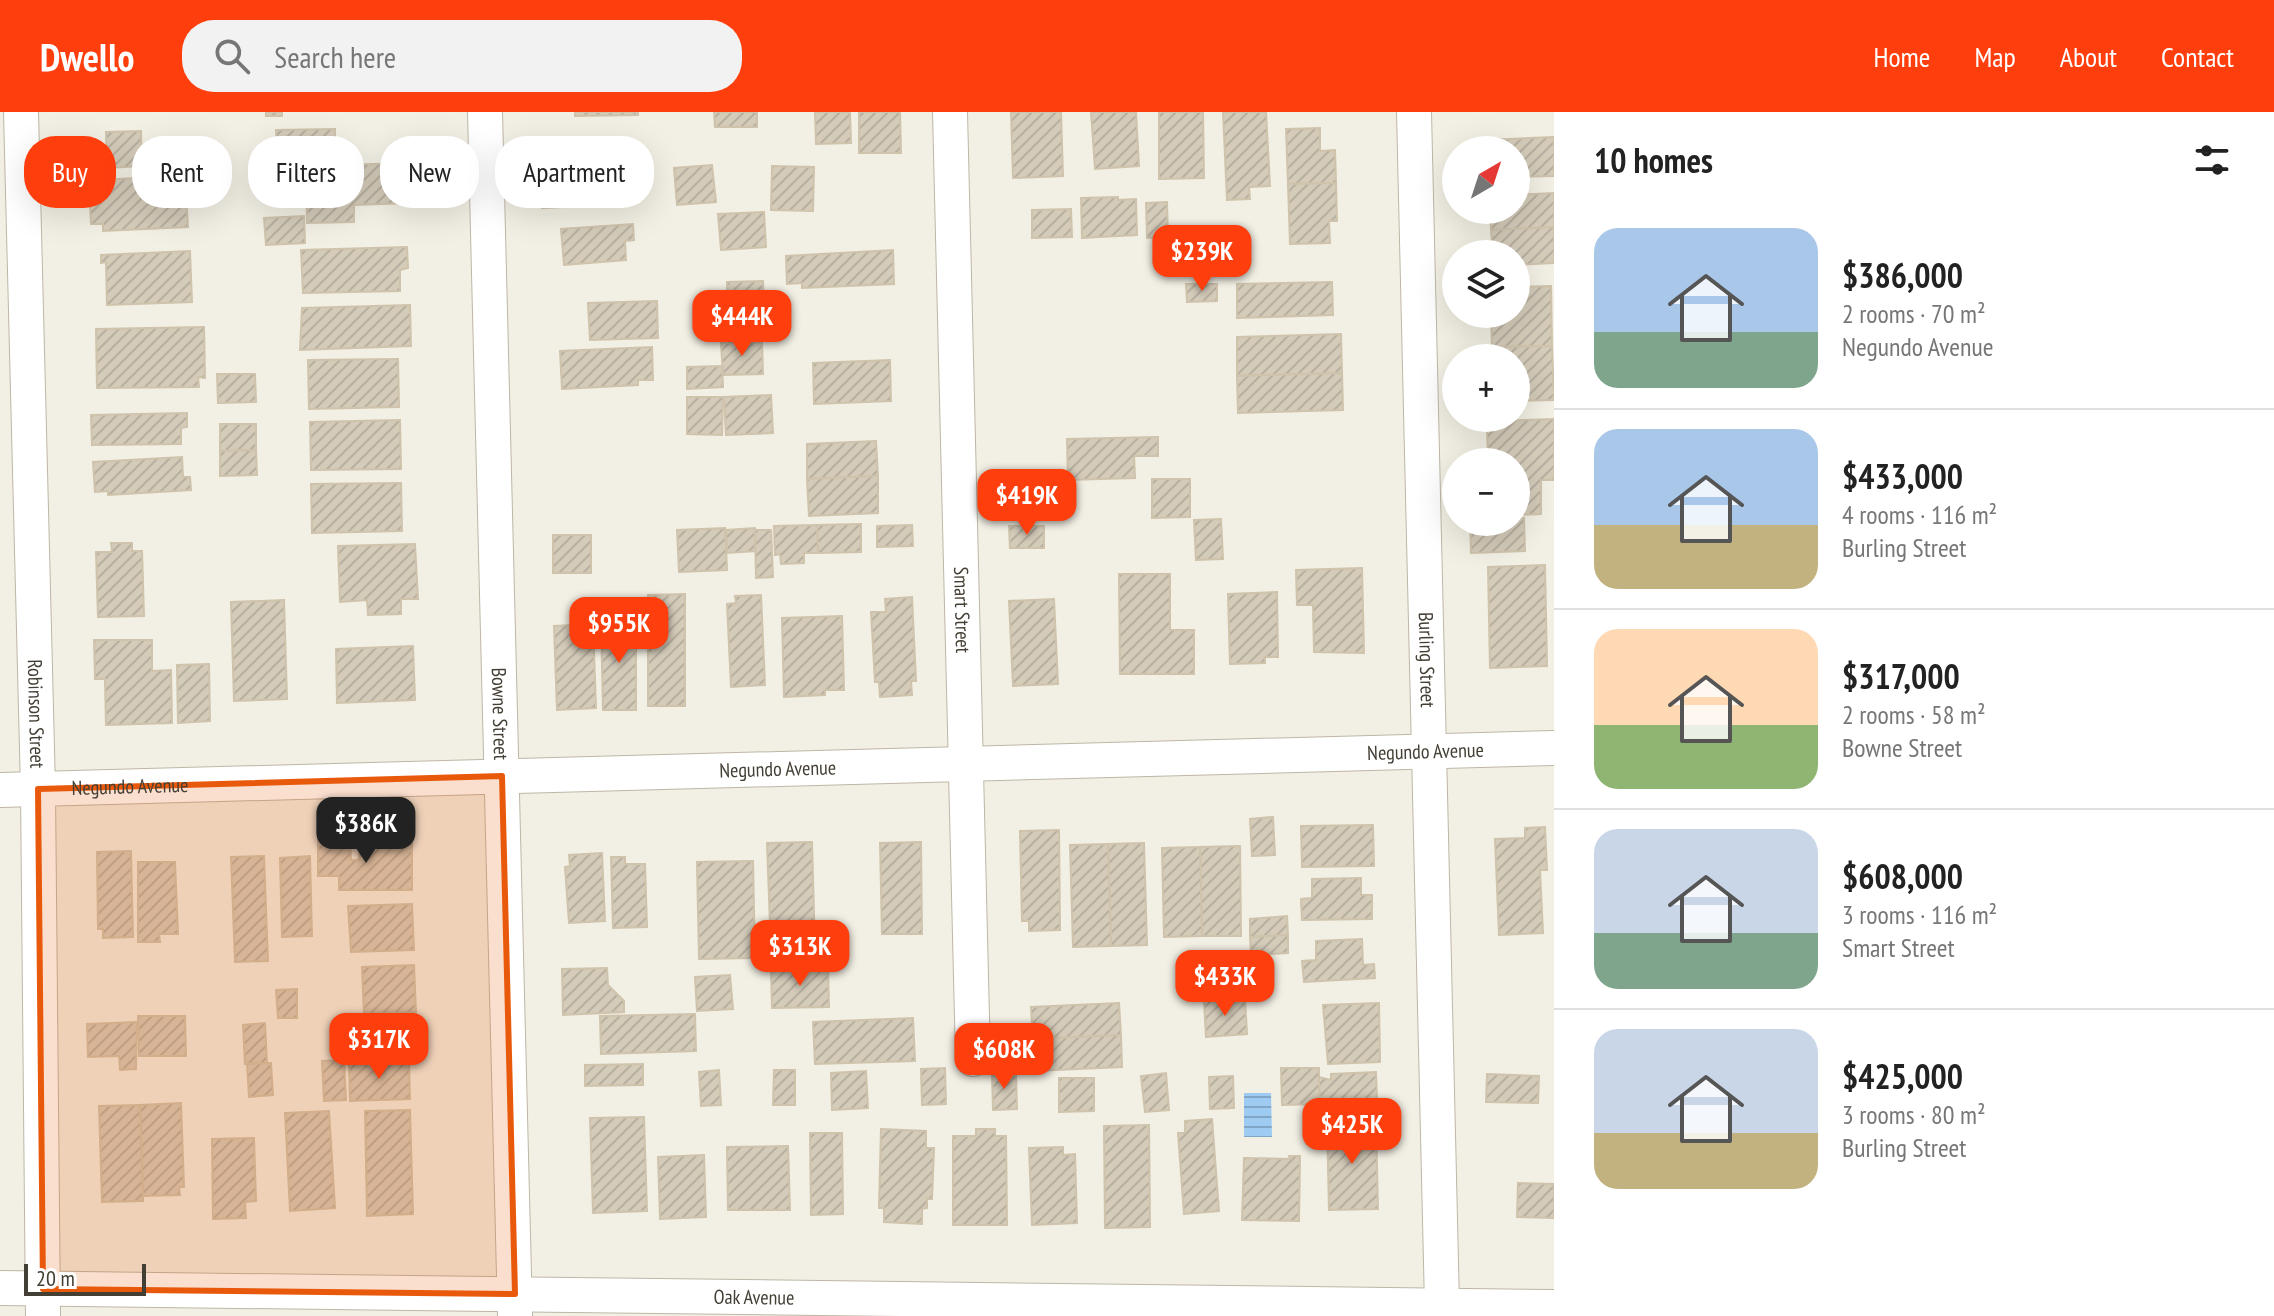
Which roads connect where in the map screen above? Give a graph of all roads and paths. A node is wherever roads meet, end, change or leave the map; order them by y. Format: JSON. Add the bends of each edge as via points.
{"nodes":[{"id":1,"x":21,"y":112,"type":"edge"},
{"id":2,"x":485,"y":112,"type":"edge"},
{"id":3,"x":950,"y":112,"type":"edge"},
{"id":4,"x":1414,"y":112,"type":"edge"},
{"id":5,"x":1554,"y":748,"type":"edge"},
{"id":6,"x":1431,"y":751,"type":"junction"},
{"id":7,"x":966,"y":764,"type":"junction"},
{"id":8,"x":502,"y":776,"type":"junction"},
{"id":9,"x":38,"y":789,"type":"junction"},
{"id":10,"x":0,"y":790,"type":"edge"},
{"id":11,"x":973,"y":1059,"type":"dead end"},
{"id":12,"x":0,"y":1288,"type":"edge"},
{"id":13,"x":43,"y":1302,"type":"edge"},
{"id":14,"x":515,"y":1305,"type":"edge"},
{"id":15,"x":1442,"y":1305,"type":"junction"},
{"id":16,"x":1554,"y":1307,"type":"edge"}],
"edges":[{"from":1,"to":9,"type":"street","name":"Robinson Street"},
{"from":2,"to":8,"type":"street","name":"Bowne Street"},
{"from":3,"to":7,"type":"street","name":"Smart Street"},
{"from":4,"to":6,"type":"street","name":"Burling Street"},
{"from":5,"to":6,"type":"street","name":"Negundo Avenue"},
{"from":6,"to":7,"type":"street","name":"Negundo Avenue"},
{"from":6,"to":15,"type":"street","name":"Burling Street"},
{"from":7,"to":8,"type":"street","name":"Negundo Avenue"},
{"from":7,"to":11,"type":"street","name":"Smart Street"},
{"from":8,"to":9,"type":"street","name":"Negundo Avenue"},
{"from":8,"to":14,"type":"street","name":"Bowne Street"},
{"from":9,"to":10,"type":"street","name":"Negundo Avenue"},
{"from":9,"to":13,"type":"street","name":"Robinson Street"},
{"from":12,"to":13,"type":"street","name":"Oak Avenue"},
{"from":13,"to":14,"type":"street","name":"Oak Avenue"},
{"from":14,"to":15,"type":"street","name":"Oak Avenue"},
{"from":15,"to":16,"type":"street","name":"Oak Avenue"}]}
